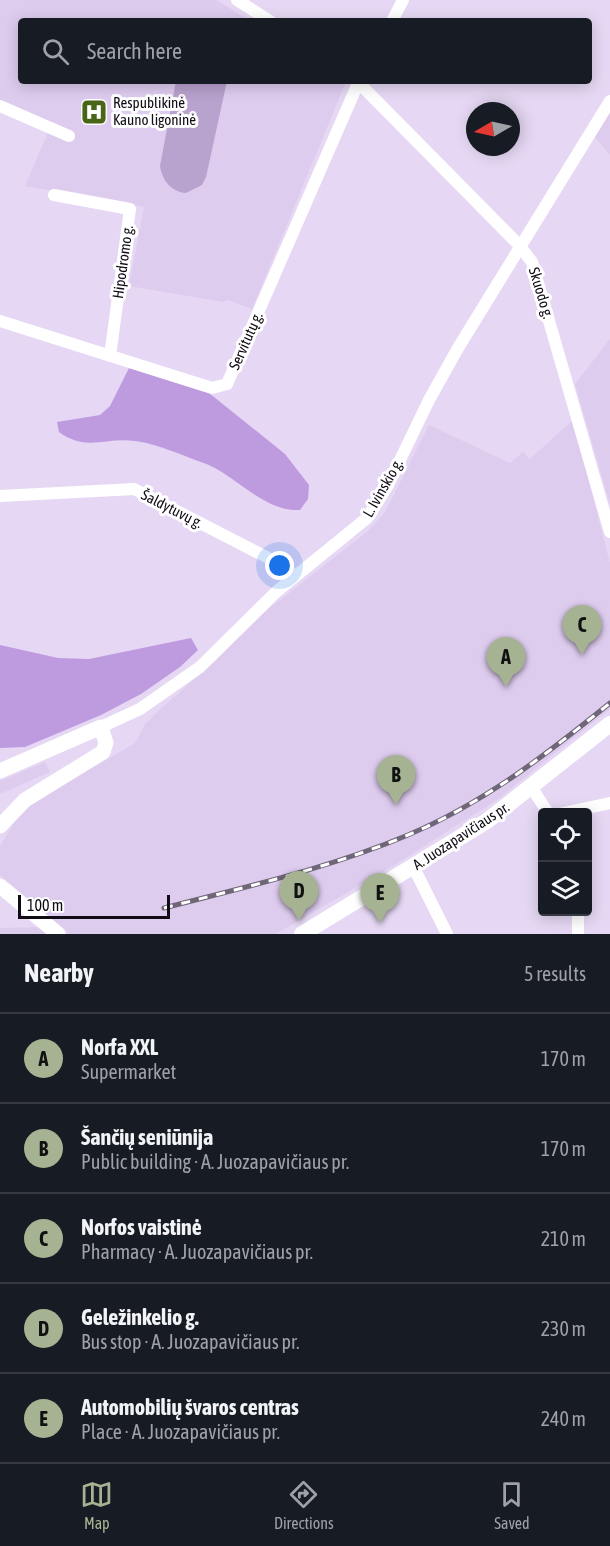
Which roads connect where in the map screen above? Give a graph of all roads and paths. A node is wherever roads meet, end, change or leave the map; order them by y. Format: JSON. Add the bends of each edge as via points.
{"nodes":[{"id":1,"x":237,"y":0,"type":"edge"},
{"id":2,"x":403,"y":0,"type":"edge"},
{"id":3,"x":265,"y":18,"type":"edge"},
{"id":4,"x":394,"y":18,"type":"edge"},
{"id":5,"x":357,"y":84,"type":"edge"},
{"id":6,"x":361,"y":84,"type":"edge"},
{"id":7,"x":610,"y":100,"type":"edge"},
{"id":8,"x":0,"y":106,"type":"edge"},
{"id":9,"x":69,"y":136,"type":"dead end"},
{"id":10,"x":54,"y":195,"type":"dead end"},
{"id":11,"x":519,"y":245,"type":"junction"},
{"id":12,"x":0,"y":321,"type":"edge"},
{"id":13,"x":110,"y":356,"type":"junction"},
{"id":14,"x":0,"y":495,"type":"edge"},
{"id":15,"x":610,"y":532,"type":"edge"},
{"id":16,"x":295,"y":576,"type":"junction"},
{"id":17,"x":610,"y":724,"type":"edge"},
{"id":18,"x":101,"y":727,"type":"junction"},
{"id":19,"x":0,"y":771,"type":"edge"},
{"id":20,"x":532,"y":788,"type":"junction"},
{"id":21,"x":610,"y":803,"type":"edge"},
{"id":22,"x":545,"y":808,"type":"edge"},
{"id":23,"x":586,"y":808,"type":"edge"},
{"id":24,"x":0,"y":826,"type":"edge"},
{"id":25,"x":413,"y":866,"type":"junction"},
{"id":26,"x":0,"y":886,"type":"edge"},
{"id":27,"x":578,"y":916,"type":"edge"},
{"id":28,"x":58,"y":934,"type":"edge"},
{"id":29,"x":302,"y":934,"type":"edge"},
{"id":30,"x":447,"y":934,"type":"edge"},
{"id":31,"x":578,"y":934,"type":"edge"}],
"edges":[{"from":1,"to":3,"type":"street"},
{"from":2,"to":4,"type":"street"},
{"from":5,"to":13,"type":"street","name":"Servitutų g.","via":[[227,384],[212,388]]},
{"from":6,"to":11,"type":"street","name":"Skuodo g."},
{"from":7,"to":11,"type":"street","name":"L. Ivinskio g."},
{"from":8,"to":9,"type":"street"},
{"from":10,"to":13,"type":"street","name":"Hipodromo g.","via":[[130,209]]},
{"from":11,"to":15,"type":"street","name":"Skuodo g.","via":[[535,269]]},
{"from":11,"to":16,"type":"street","name":"L. Ivinskio g.","via":[[429,400],[376,507],[351,534]]},
{"from":12,"to":13,"type":"street","name":"Servitutų g."},
{"from":14,"to":16,"type":"street","name":"Šaldytuvų g.","via":[[134,489],[282,565]]},
{"from":16,"to":18,"type":"street","name":"L. Ivinskio g.","via":[[186,677],[141,709]]},
{"from":17,"to":20,"type":"main road","name":"A. Juozapavičiaus pr."},
{"from":18,"to":19,"type":"street","name":"L. Ivinskio g."},
{"from":18,"to":24,"type":"street","via":[[106,743],[102,752],[25,800]]},
{"from":20,"to":22,"type":"street"},
{"from":20,"to":25,"type":"main road","name":"A. Juozapavičiaus pr."},
{"from":21,"to":23,"type":"street"},
{"from":25,"to":29,"type":"main road","name":"A. Juozapavičiaus pr."},
{"from":25,"to":30,"type":"street"},
{"from":26,"to":28,"type":"street"},
{"from":27,"to":31,"type":"street"}]}
